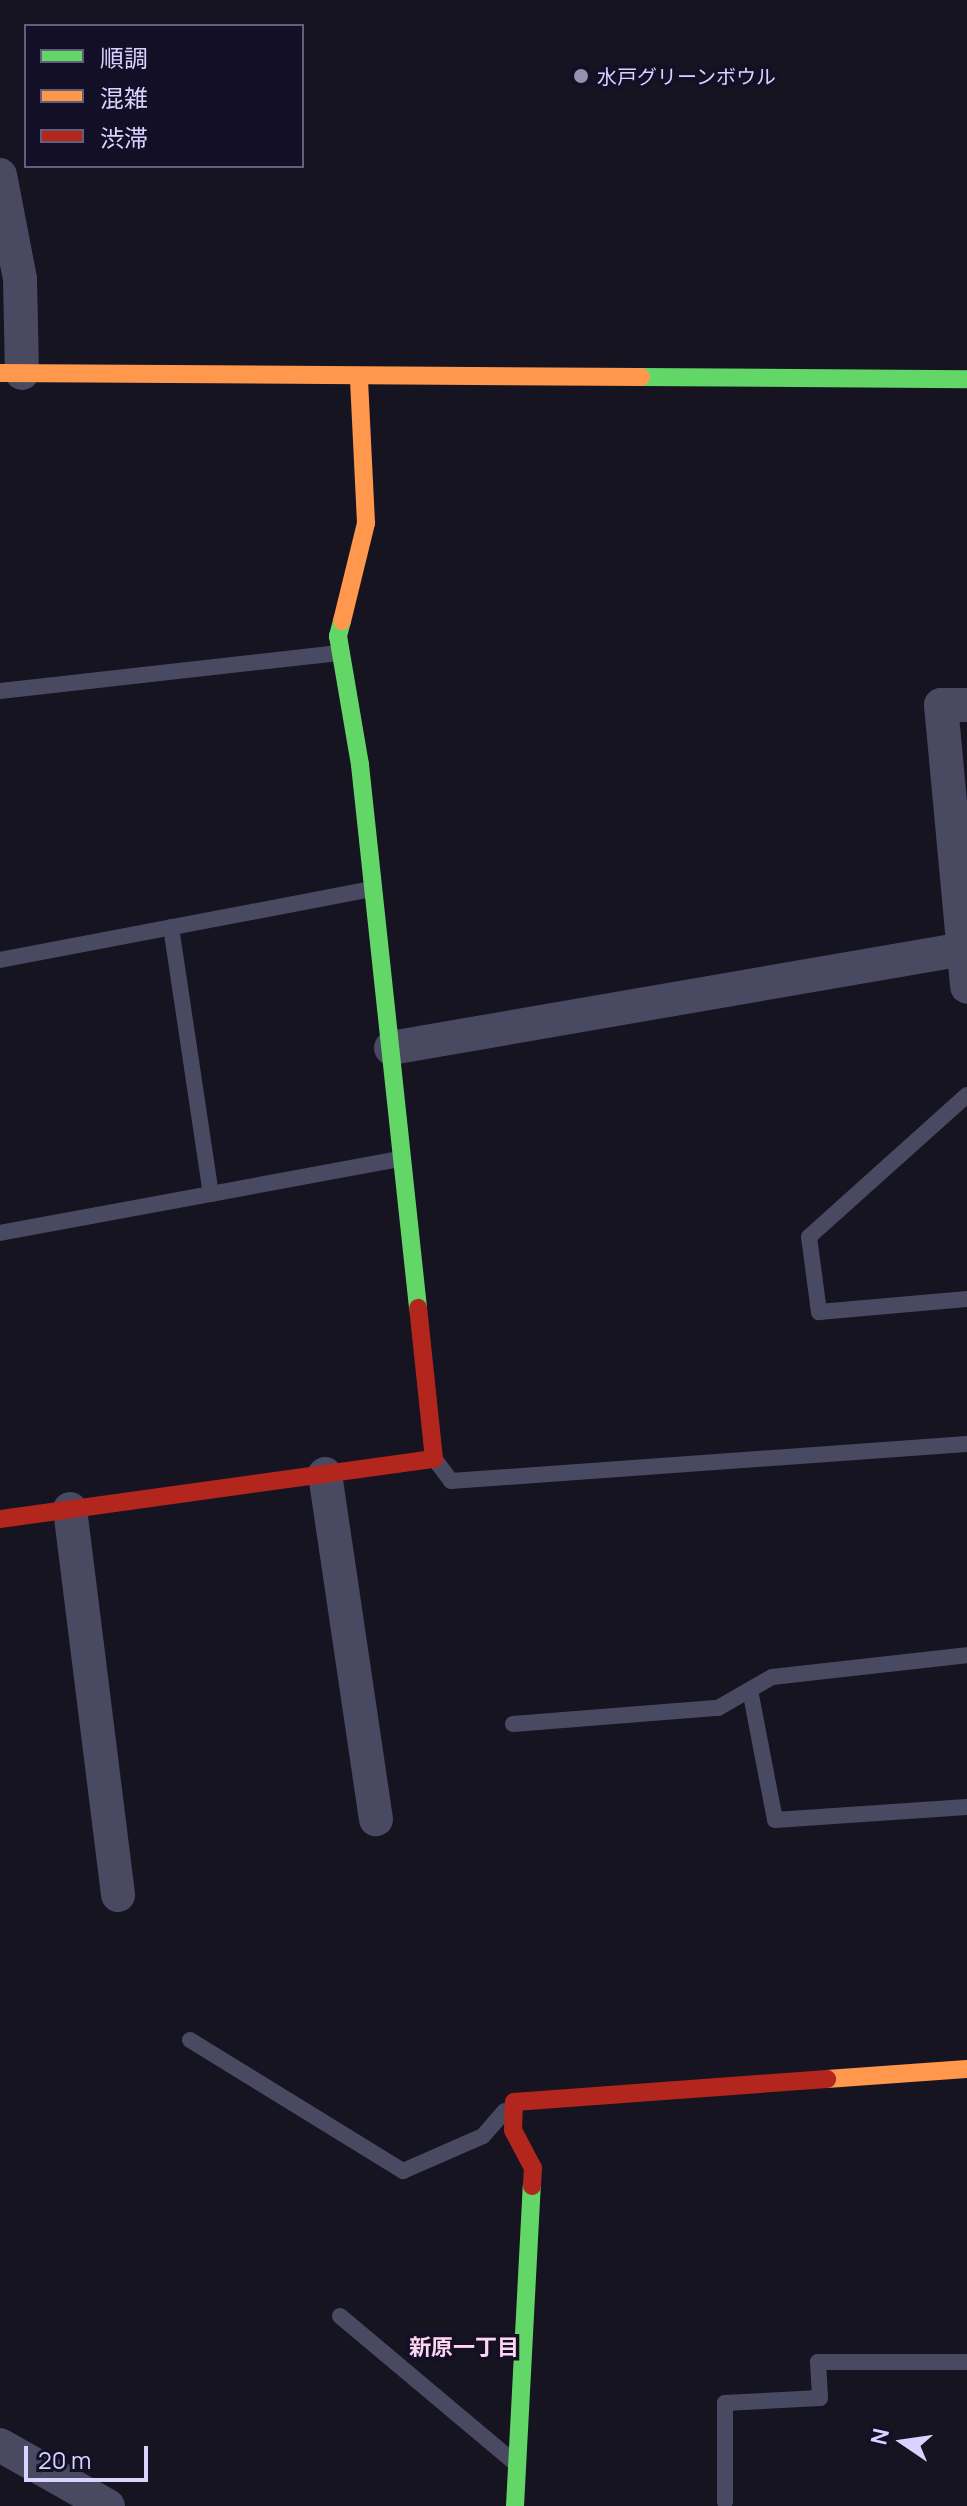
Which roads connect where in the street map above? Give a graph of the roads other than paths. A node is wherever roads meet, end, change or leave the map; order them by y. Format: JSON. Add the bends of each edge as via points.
{"nodes":[{"id":1,"x":0,"y":175,"type":"edge"},
{"id":2,"x":11,"y":373,"type":"edge"},
{"id":3,"x":359,"y":378,"type":"junction"},
{"id":4,"x":967,"y":379,"type":"edge"},
{"id":5,"x":341,"y":653,"type":"junction"},
{"id":6,"x":0,"y":691,"type":"edge"},
{"id":7,"x":967,"y":705,"type":"edge"},
{"id":8,"x":373,"y":889,"type":"junction"},
{"id":9,"x":171,"y":927,"type":"junction"},
{"id":10,"x":963,"y":949,"type":"junction"},
{"id":11,"x":0,"y":960,"type":"edge"},
{"id":12,"x":967,"y":987,"type":"edge"},
{"id":13,"x":391,"y":1048,"type":"junction"},
{"id":14,"x":967,"y":1095,"type":"edge"},
{"id":15,"x":403,"y":1159,"type":"junction"},
{"id":16,"x":211,"y":1194,"type":"junction"},
{"id":17,"x":0,"y":1233,"type":"edge"},
{"id":18,"x":967,"y":1299,"type":"edge"},
{"id":19,"x":967,"y":1444,"type":"edge"},
{"id":20,"x":434,"y":1459,"type":"junction"},
{"id":21,"x":325,"y":1474,"type":"junction"},
{"id":22,"x":70,"y":1509,"type":"junction"},
{"id":23,"x":0,"y":1519,"type":"edge"},
{"id":24,"x":967,"y":1655,"type":"edge"},
{"id":25,"x":750,"y":1690,"type":"junction"},
{"id":26,"x":513,"y":1724,"type":"dead end"},
{"id":27,"x":967,"y":1807,"type":"edge"},
{"id":28,"x":376,"y":1819,"type":"dead end"},
{"id":29,"x":118,"y":1895,"type":"dead end"},
{"id":30,"x":190,"y":2040,"type":"dead end"},
{"id":31,"x":967,"y":2069,"type":"edge"},
{"id":32,"x":514,"y":2102,"type":"junction"},
{"id":33,"x":340,"y":2316,"type":"dead end"},
{"id":34,"x":967,"y":2362,"type":"edge"},
{"id":35,"x":0,"y":2445,"type":"edge"},
{"id":36,"x":518,"y":2464,"type":"junction"},
{"id":37,"x":725,"y":2502,"type":"dead end"},
{"id":38,"x":108,"y":2506,"type":"edge"},
{"id":39,"x":515,"y":2506,"type":"edge"}],
"edges":[{"from":1,"to":2,"type":"street","via":[[20,279]]},
{"from":2,"to":3,"type":"street"},
{"from":3,"to":4,"type":"street"},
{"from":3,"to":5,"type":"street","via":[[366,523],[338,636]]},
{"from":5,"to":6,"type":"lane"},
{"from":5,"to":8,"type":"street"},
{"from":7,"to":10,"type":"street","via":[[941,705]]},
{"from":8,"to":9,"type":"lane"},
{"from":8,"to":13,"type":"street"},
{"from":9,"to":11,"type":"lane"},
{"from":9,"to":16,"type":"lane"},
{"from":10,"to":12,"type":"street"},
{"from":10,"to":13,"type":"street"},
{"from":13,"to":15,"type":"street"},
{"from":14,"to":18,"type":"lane","via":[[809,1237],[819,1312]]},
{"from":15,"to":16,"type":"lane"},
{"from":15,"to":20,"type":"street"},
{"from":16,"to":17,"type":"lane"},
{"from":19,"to":20,"type":"lane","via":[[451,1481]]},
{"from":20,"to":21,"type":"street"},
{"from":21,"to":22,"type":"street"},
{"from":21,"to":28,"type":"street"},
{"from":22,"to":23,"type":"street"},
{"from":22,"to":29,"type":"street"},
{"from":24,"to":25,"type":"lane","via":[[772,1677]]},
{"from":25,"to":26,"type":"lane","via":[[718,1708]]},
{"from":25,"to":27,"type":"lane","via":[[775,1820]]},
{"from":30,"to":32,"type":"lane","via":[[403,2171],[483,2136]]},
{"from":31,"to":32,"type":"street"},
{"from":32,"to":36,"type":"street","via":[[513,2130],[533,2168]]},
{"from":33,"to":36,"type":"lane"},
{"from":34,"to":37,"type":"lane","via":[[818,2362],[820,2398],[725,2403]]},
{"from":35,"to":38,"type":"street"},
{"from":36,"to":39,"type":"street"}]}
